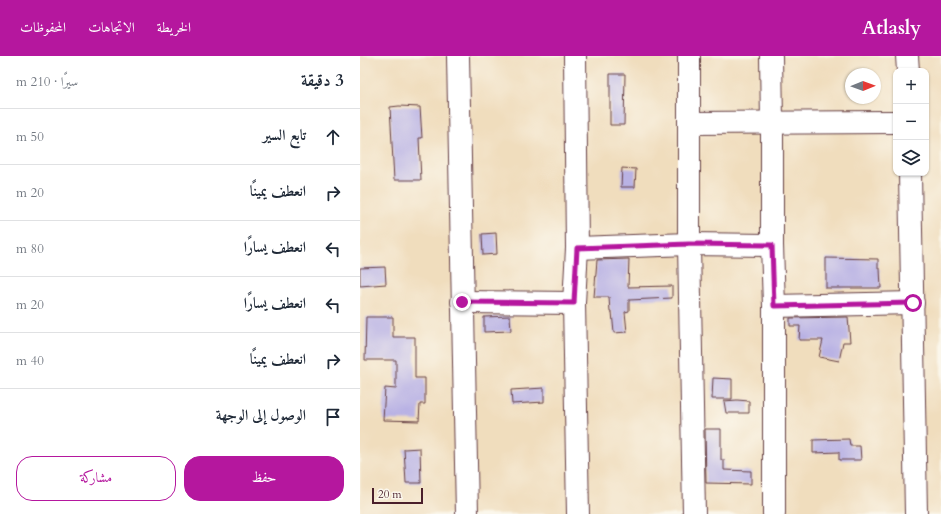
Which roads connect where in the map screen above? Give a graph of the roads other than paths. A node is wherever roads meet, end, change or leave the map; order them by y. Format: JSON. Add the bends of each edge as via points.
{"nodes":[{"id":1,"x":458,"y":56,"type":"edge"},
{"id":2,"x":575,"y":56,"type":"edge"},
{"id":3,"x":689,"y":56,"type":"edge"},
{"id":4,"x":771,"y":56,"type":"edge"},
{"id":5,"x":908,"y":56,"type":"edge"},
{"id":6,"x":908,"y":68,"type":"edge"},
{"id":7,"x":893,"y":122,"type":"edge"},
{"id":8,"x":690,"y":123,"type":"junction"},
{"id":9,"x":772,"y":123,"type":"junction"},
{"id":10,"x":910,"y":176,"type":"edge"},
{"id":11,"x":689,"y":244,"type":"junction"},
{"id":12,"x":772,"y":245,"type":"junction"},
{"id":13,"x":577,"y":248,"type":"junction"},
{"id":14,"x":462,"y":302,"type":"junction"},
{"id":15,"x":574,"y":303,"type":"junction"},
{"id":16,"x":913,"y":303,"type":"junction"},
{"id":17,"x":774,"y":306,"type":"junction"},
{"id":18,"x":467,"y":514,"type":"edge"},
{"id":19,"x":578,"y":514,"type":"edge"},
{"id":20,"x":694,"y":514,"type":"edge"},
{"id":21,"x":774,"y":514,"type":"edge"},
{"id":22,"x":916,"y":514,"type":"edge"}],
"edges":[{"from":1,"to":14,"type":"street"},
{"from":2,"to":13,"type":"street"},
{"from":3,"to":8,"type":"street"},
{"from":4,"to":9,"type":"street"},
{"from":5,"to":6,"type":"street"},
{"from":7,"to":9,"type":"street"},
{"from":8,"to":9,"type":"street"},
{"from":8,"to":11,"type":"street"},
{"from":9,"to":12,"type":"street"},
{"from":10,"to":16,"type":"street"},
{"from":11,"to":12,"type":"street"},
{"from":11,"to":13,"type":"street"},
{"from":11,"to":20,"type":"street"},
{"from":12,"to":17,"type":"street"},
{"from":13,"to":15,"type":"street"},
{"from":14,"to":15,"type":"street"},
{"from":14,"to":18,"type":"street"},
{"from":15,"to":19,"type":"street"},
{"from":16,"to":17,"type":"street"},
{"from":16,"to":22,"type":"street"},
{"from":17,"to":21,"type":"street"}]}
